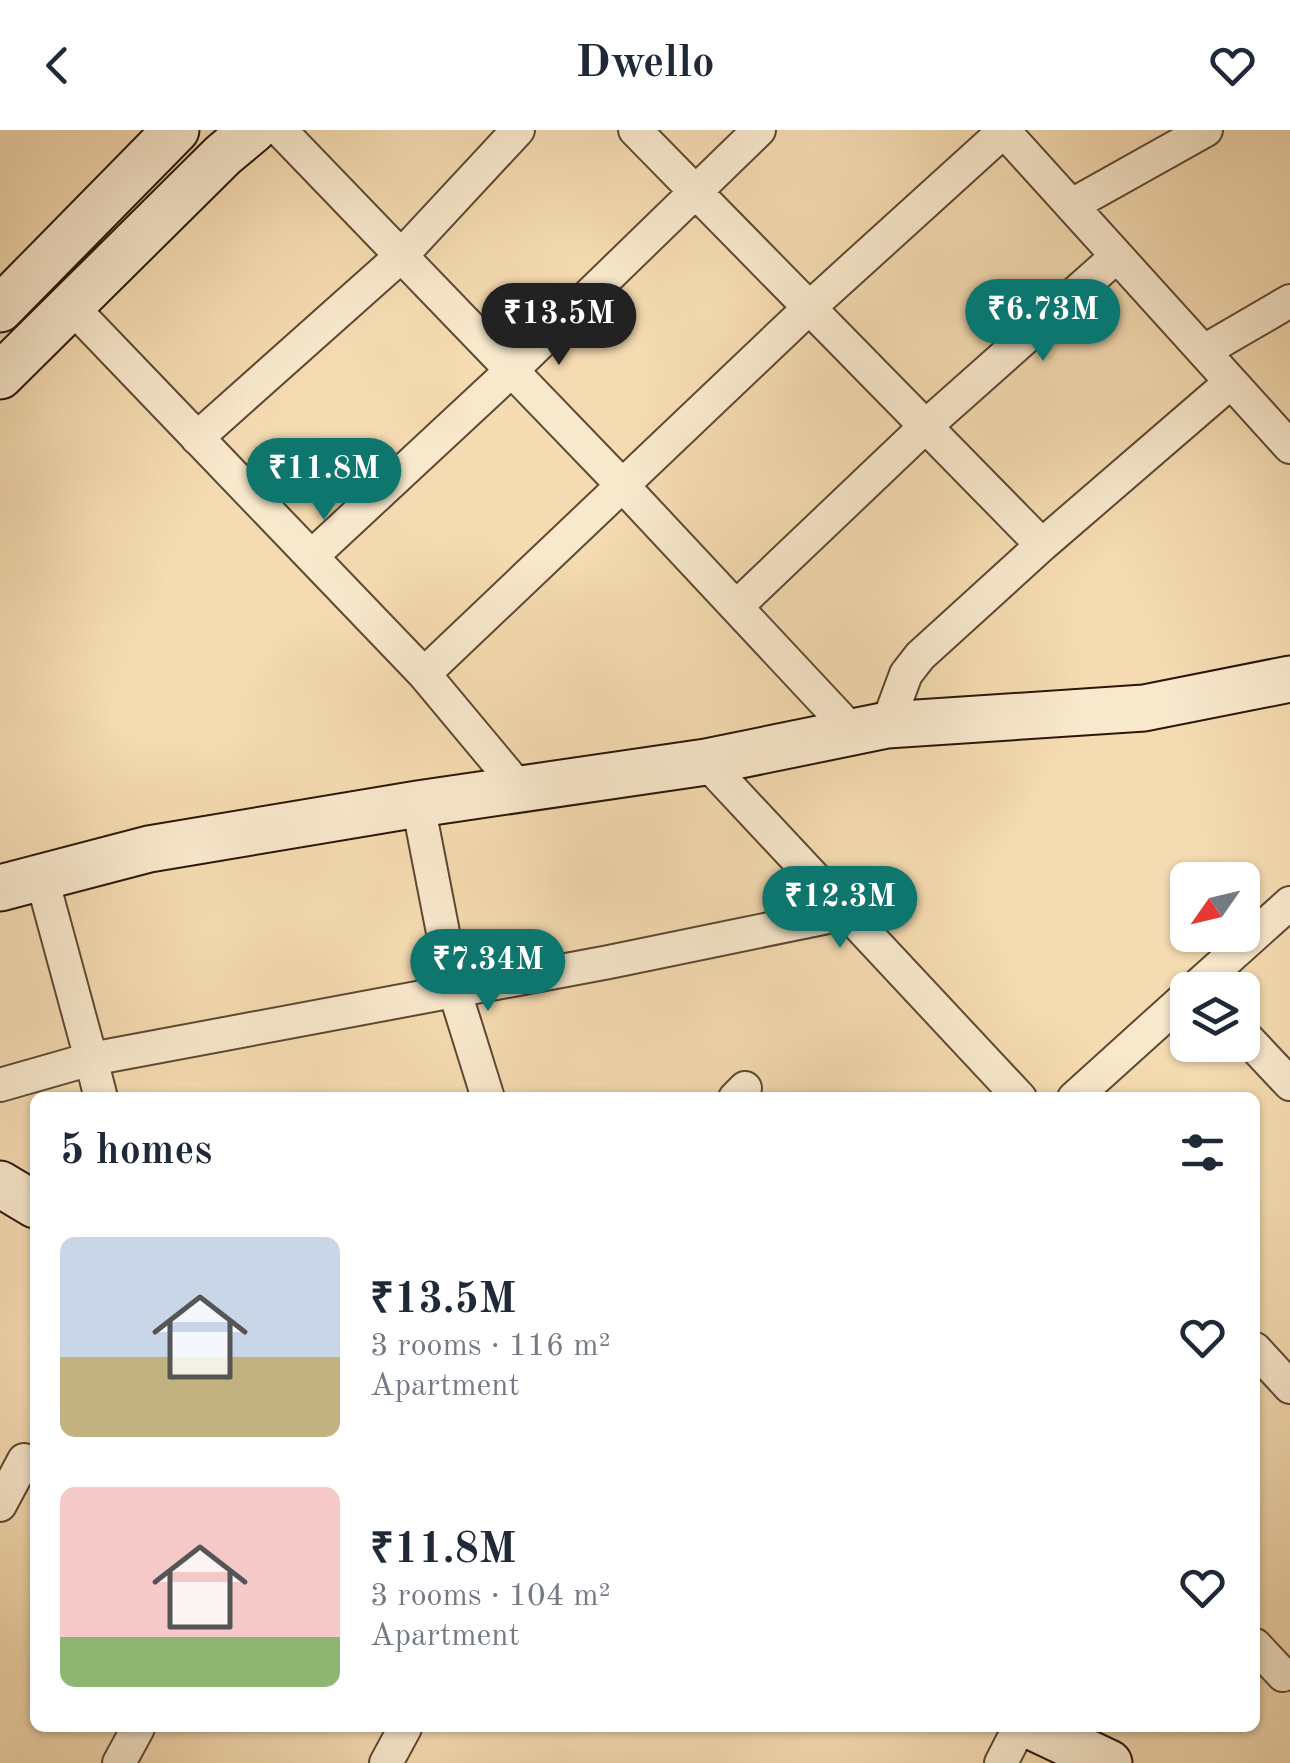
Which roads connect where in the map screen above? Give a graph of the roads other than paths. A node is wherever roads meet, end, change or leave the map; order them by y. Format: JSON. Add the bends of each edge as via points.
{"nodes":[{"id":1,"x":176,"y":130,"type":"edge"},
{"id":2,"x":280,"y":130,"type":"edge"},
{"id":3,"x":518,"y":130,"type":"edge"},
{"id":4,"x":636,"y":130,"type":"edge"},
{"id":5,"x":759,"y":130,"type":"edge"},
{"id":6,"x":1004,"y":130,"type":"edge"},
{"id":7,"x":1206,"y":130,"type":"edge"},
{"id":8,"x":226,"y":138,"type":"edge"},
{"id":9,"x":695,"y":192,"type":"junction"},
{"id":10,"x":1072,"y":205,"type":"junction"},
{"id":11,"x":400,"y":256,"type":"junction"},
{"id":12,"x":1118,"y":256,"type":"junction"},
{"id":13,"x":1290,"y":302,"type":"edge"},
{"id":14,"x":72,"y":307,"type":"junction"},
{"id":15,"x":809,"y":308,"type":"junction"},
{"id":16,"x":0,"y":309,"type":"edge"},
{"id":17,"x":1204,"y":351,"type":"junction"},
{"id":18,"x":512,"y":370,"type":"junction"},
{"id":19,"x":0,"y":376,"type":"edge"},
{"id":20,"x":1231,"y":382,"type":"junction"},
{"id":21,"x":927,"y":426,"type":"junction"},
{"id":22,"x":196,"y":438,"type":"junction"},
{"id":23,"x":1290,"y":447,"type":"edge"},
{"id":24,"x":623,"y":486,"type":"junction"},
{"id":25,"x":1042,"y":545,"type":"junction"},
{"id":26,"x":312,"y":556,"type":"junction"},
{"id":27,"x":737,"y":606,"type":"junction"},
{"id":28,"x":424,"y":674,"type":"junction"},
{"id":29,"x":1290,"y":679,"type":"edge"},
{"id":30,"x":869,"y":728,"type":"junction"},
{"id":31,"x":706,"y":762,"type":"junction"},
{"id":32,"x":520,"y":789,"type":"junction"},
{"id":33,"x":418,"y":804,"type":"junction"},
{"id":34,"x":20,"y":882,"type":"edge"},
{"id":35,"x":1290,"y":904,"type":"edge"},
{"id":36,"x":847,"y":913,"type":"junction"},
{"id":37,"x":1215,"y":972,"type":"edge"},
{"id":38,"x":454,"y":988,"type":"junction"},
{"id":39,"x":1170,"y":1012,"type":"edge"},
{"id":40,"x":1260,"y":1052,"type":"edge"},
{"id":41,"x":92,"y":1059,"type":"junction"},
{"id":42,"x":1290,"y":1084,"type":"edge"},
{"id":43,"x":0,"y":1085,"type":"edge"},
{"id":44,"x":100,"y":1092,"type":"edge"},
{"id":45,"x":486,"y":1092,"type":"edge"},
{"id":46,"x":1014,"y":1092,"type":"edge"},
{"id":47,"x":1081,"y":1092,"type":"edge"},
{"id":48,"x":0,"y":1184,"type":"edge"},
{"id":49,"x":30,"y":1201,"type":"edge"},
{"id":50,"x":1260,"y":1354,"type":"edge"},
{"id":51,"x":1290,"y":1386,"type":"edge"},
{"id":52,"x":20,"y":1457,"type":"edge"},
{"id":53,"x":0,"y":1505,"type":"edge"},
{"id":54,"x":1260,"y":1650,"type":"edge"},
{"id":55,"x":1283,"y":1675,"type":"dead end"},
{"id":56,"x":136,"y":1732,"type":"edge"},
{"id":57,"x":403,"y":1732,"type":"edge"},
{"id":58,"x":1017,"y":1732,"type":"edge"},
{"id":59,"x":1043,"y":1732,"type":"edge"},
{"id":60,"x":119,"y":1763,"type":"edge"},
{"id":61,"x":386,"y":1763,"type":"edge"},
{"id":62,"x":1001,"y":1763,"type":"edge"},
{"id":63,"x":1109,"y":1763,"type":"edge"}],
"edges":[{"from":1,"to":16,"type":"street"},
{"from":2,"to":11,"type":"street"},
{"from":3,"to":11,"type":"street"},
{"from":4,"to":9,"type":"street"},
{"from":5,"to":9,"type":"street"},
{"from":6,"to":10,"type":"street"},
{"from":6,"to":15,"type":"street"},
{"from":7,"to":10,"type":"street"},
{"from":8,"to":14,"type":"street"},
{"from":9,"to":15,"type":"street"},
{"from":9,"to":18,"type":"street"},
{"from":10,"to":12,"type":"street"},
{"from":11,"to":18,"type":"street"},
{"from":11,"to":22,"type":"street"},
{"from":12,"to":17,"type":"street"},
{"from":12,"to":21,"type":"street"},
{"from":13,"to":17,"type":"street"},
{"from":14,"to":19,"type":"street"},
{"from":14,"to":22,"type":"street"},
{"from":15,"to":21,"type":"street"},
{"from":15,"to":24,"type":"street"},
{"from":17,"to":20,"type":"street"},
{"from":18,"to":24,"type":"street"},
{"from":18,"to":26,"type":"street"},
{"from":20,"to":23,"type":"street"},
{"from":20,"to":25,"type":"street"},
{"from":21,"to":25,"type":"street"},
{"from":21,"to":27,"type":"street"},
{"from":22,"to":26,"type":"street"},
{"from":24,"to":27,"type":"street"},
{"from":24,"to":28,"type":"street"},
{"from":25,"to":30,"type":"street","via":[[920,656]]},
{"from":26,"to":28,"type":"street"},
{"from":27,"to":30,"type":"street"},
{"from":28,"to":32,"type":"street"},
{"from":29,"to":30,"type":"street","via":[[1144,708]]},
{"from":30,"to":31,"type":"street"},
{"from":31,"to":32,"type":"street"},
{"from":31,"to":36,"type":"street"},
{"from":32,"to":33,"type":"street"},
{"from":33,"to":34,"type":"street","via":[[149,849]]},
{"from":33,"to":38,"type":"street"},
{"from":34,"to":41,"type":"street"},
{"from":35,"to":37,"type":"street"},
{"from":36,"to":38,"type":"street"},
{"from":36,"to":46,"type":"street"},
{"from":38,"to":41,"type":"street"},
{"from":38,"to":45,"type":"street"},
{"from":39,"to":47,"type":"street"},
{"from":40,"to":42,"type":"street"},
{"from":41,"to":43,"type":"street"},
{"from":41,"to":44,"type":"street"},
{"from":48,"to":49,"type":"street"},
{"from":50,"to":51,"type":"street"},
{"from":52,"to":53,"type":"street"},
{"from":54,"to":55,"type":"street"},
{"from":56,"to":60,"type":"street"},
{"from":57,"to":61,"type":"street"},
{"from":58,"to":62,"type":"street"},
{"from":59,"to":63,"type":"street"}]}
